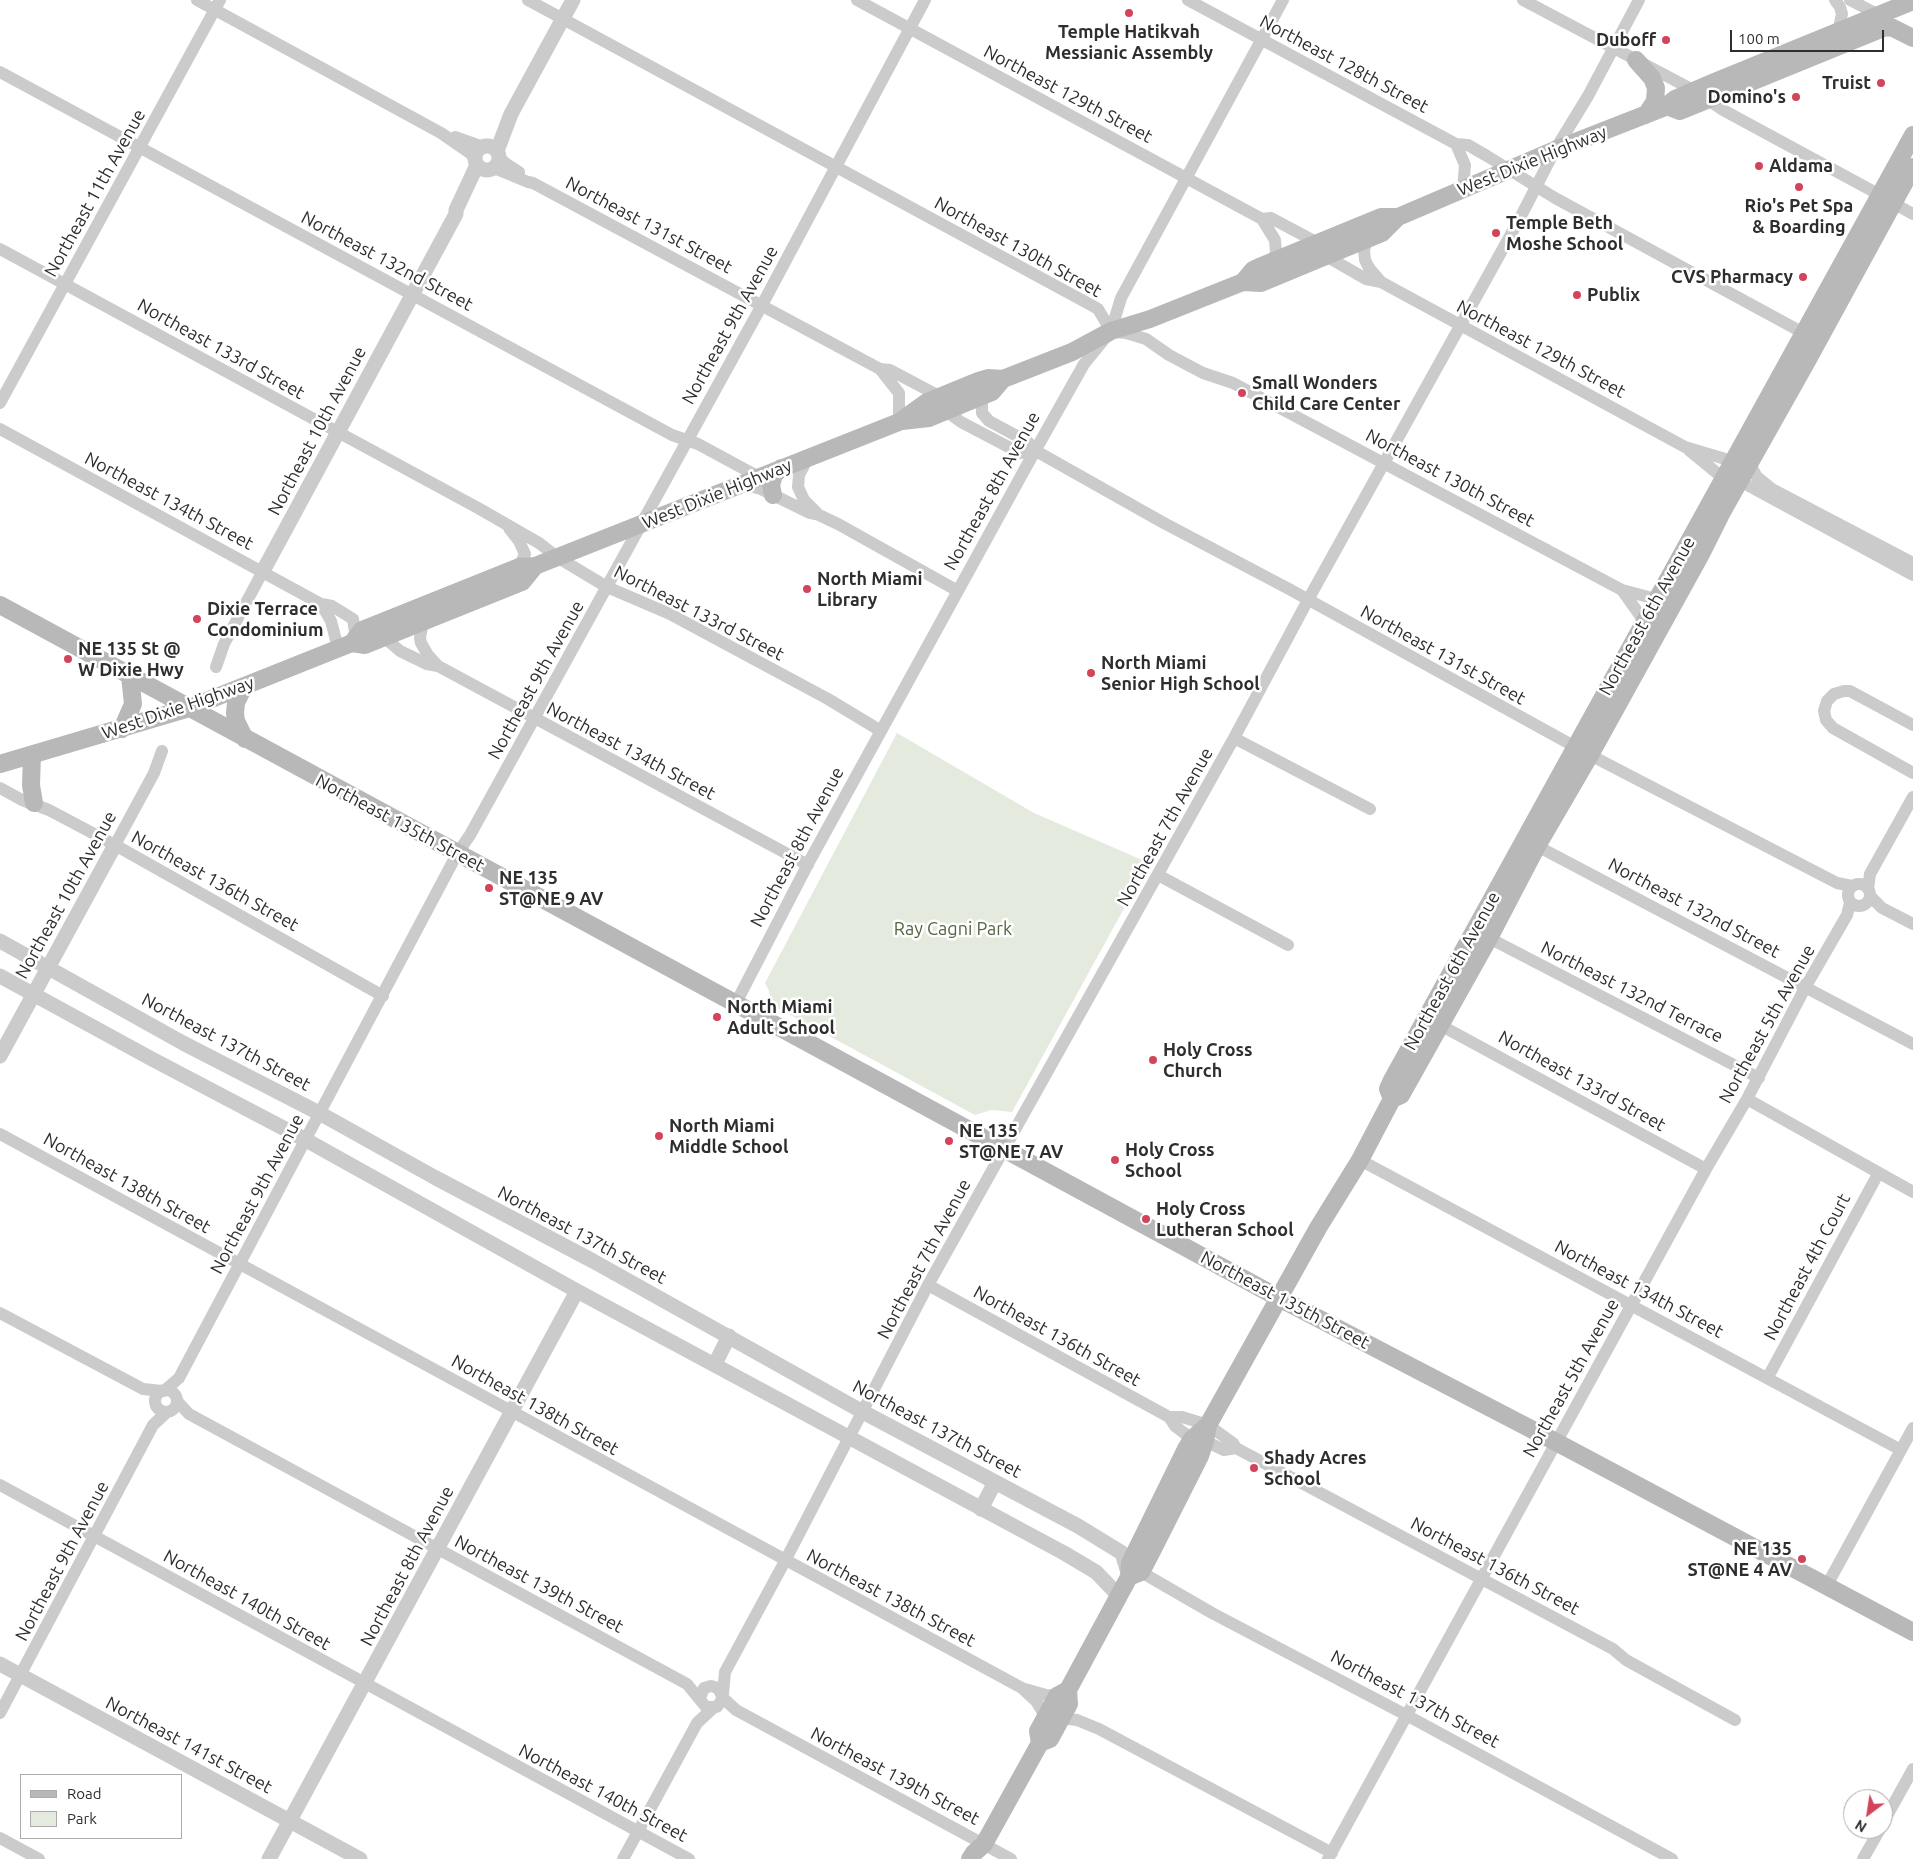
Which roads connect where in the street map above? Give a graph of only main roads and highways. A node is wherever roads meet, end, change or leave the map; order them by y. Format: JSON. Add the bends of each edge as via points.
{"nodes":[{"id":1,"x":1913,"y":1,"type":"edge"},
{"id":2,"x":1884,"y":21,"type":"junction"},
{"id":3,"x":1913,"y":38,"type":"edge"},
{"id":4,"x":1636,"y":60,"type":"road end"},
{"id":5,"x":1701,"y":95,"type":"junction"},
{"id":6,"x":1646,"y":115,"type":"junction"},
{"id":7,"x":1913,"y":135,"type":"edge"},
{"id":8,"x":1913,"y":167,"type":"edge"},
{"id":9,"x":1886,"y":199,"type":"junction"},
{"id":10,"x":1398,"y":217,"type":"junction"},
{"id":11,"x":1322,"y":250,"type":"junction"},
{"id":12,"x":1243,"y":282,"type":"junction"},
{"id":13,"x":1811,"y":337,"type":"junction"},
{"id":14,"x":1003,"y":379,"type":"junction"},
{"id":15,"x":944,"y":404,"type":"junction"},
{"id":16,"x":1746,"y":437,"type":"junction"},
{"id":17,"x":1741,"y":462,"type":"junction"},
{"id":18,"x":781,"y":468,"type":"junction"},
{"id":19,"x":1731,"y":479,"type":"junction"},
{"id":20,"x":773,"y":495,"type":"road end"},
{"id":21,"x":1722,"y":512,"type":"junction"},
{"id":22,"x":527,"y":567,"type":"junction"},
{"id":23,"x":0,"y":605,"type":"edge"},
{"id":24,"x":345,"y":645,"type":"junction"},
{"id":25,"x":130,"y":676,"type":"junction"},
{"id":26,"x":244,"y":686,"type":"junction"},
{"id":27,"x":189,"y":708,"type":"junction"},
{"id":28,"x":122,"y":729,"type":"junction"},
{"id":29,"x":245,"y":739,"type":"junction"},
{"id":30,"x":1583,"y":751,"type":"junction"},
{"id":31,"x":32,"y":755,"type":"junction"},
{"id":32,"x":0,"y":764,"type":"edge"},
{"id":33,"x":34,"y":803,"type":"road end"},
{"id":34,"x":1439,"y":994,"type":"junction"},
{"id":35,"x":1440,"y":1025,"type":"junction"},
{"id":36,"x":1392,"y":1099,"type":"junction"},
{"id":37,"x":1279,"y":1298,"type":"junction"},
{"id":38,"x":1913,"y":1632,"type":"edge"},
{"id":39,"x":985,"y":1852,"type":"edge"},
{"id":40,"x":970,"y":1859,"type":"edge"}],
"edges":[{"from":1,"to":2,"type":"main road","name":"West Dixie Highway"},
{"from":2,"to":3,"type":"main road"},
{"from":2,"to":5,"type":"main road","name":"West Dixie Highway","via":[[1838,32]]},
{"from":2,"to":5,"type":"main road","name":"West Dixie Highway","via":[[1874,31]]},
{"from":4,"to":6,"type":"main road","via":[[1652,78],[1656,88],[1655,101]]},
{"from":5,"to":6,"type":"main road","name":"West Dixie Highway","via":[[1680,111],[1668,106]]},
{"from":6,"to":10,"type":"main road","name":"West Dixie Highway"},
{"from":7,"to":9,"type":"main road","name":"Northeast 6th Avenue"},
{"from":8,"to":9,"type":"main road","name":"Northeast 6th Avenue"},
{"from":9,"to":13,"type":"main road","name":"Northeast 6th Avenue"},
{"from":9,"to":13,"type":"main road","name":"Northeast 6th Avenue","via":[[1881,207],[1878,229]]},
{"from":10,"to":11,"type":"main road","name":"West Dixie Highway","via":[[1381,217]]},
{"from":10,"to":11,"type":"main road","name":"West Dixie Highway","via":[[1382,233]]},
{"from":11,"to":12,"type":"main road","name":"West Dixie Highway","via":[[1261,282]]},
{"from":11,"to":12,"type":"main road","name":"West Dixie Highway","via":[[1272,262],[1253,270]]},
{"from":12,"to":14,"type":"main road","name":"West Dixie Highway","via":[[1111,331],[1072,352]]},
{"from":13,"to":16,"type":"main road","name":"Northeast 6th Avenue"},
{"from":13,"to":17,"type":"main road","name":"Northeast 6th Avenue"},
{"from":14,"to":15,"type":"main road","name":"West Dixie Highway","via":[[988,378]]},
{"from":14,"to":15,"type":"main road","name":"West Dixie Highway","via":[[992,392]]},
{"from":15,"to":18,"type":"main road","name":"West Dixie Highway","via":[[929,418],[899,422]]},
{"from":16,"to":17,"type":"main road","name":"Northeast 6th Avenue"},
{"from":16,"to":19,"type":"main road","via":[[1740,468]]},
{"from":17,"to":19,"type":"main road","name":"Northeast 6th Avenue"},
{"from":17,"to":21,"type":"main road"},
{"from":18,"to":20,"type":"main road","via":[[770,485]]},
{"from":18,"to":22,"type":"main road","name":"West Dixie Highway"},
{"from":19,"to":21,"type":"main road","name":"Northeast 6th Avenue"},
{"from":19,"to":30,"type":"main road","name":"Northeast 6th Avenue","via":[[1644,620]]},
{"from":21,"to":30,"type":"main road","name":"Northeast 6th Avenue","via":[[1700,556]]},
{"from":22,"to":24,"type":"main road","name":"West Dixie Highway","via":[[362,630]]},
{"from":22,"to":24,"type":"main road","name":"West Dixie Highway","via":[[522,582],[365,646]]},
{"from":23,"to":25,"type":"main road","name":"Northeast 135th Street"},
{"from":24,"to":26,"type":"main road","name":"West Dixie Highway"},
{"from":25,"to":27,"type":"main road","name":"Northeast 135th Street"},
{"from":25,"to":28,"type":"main road","via":[[132,704]]},
{"from":26,"to":27,"type":"main road","name":"West Dixie Highway"},
{"from":26,"to":29,"type":"main road","via":[[235,713]]},
{"from":27,"to":28,"type":"main road","name":"West Dixie Highway"},
{"from":27,"to":29,"type":"main road","name":"Northeast 135th Street"},
{"from":28,"to":31,"type":"main road","name":"West Dixie Highway"},
{"from":29,"to":37,"type":"main road","name":"Northeast 135th Street"},
{"from":30,"to":34,"type":"main road","name":"Northeast 6th Avenue"},
{"from":30,"to":35,"type":"main road","name":"Northeast 6th Avenue","via":[[1489,938]]},
{"from":31,"to":32,"type":"main road","name":"West Dixie Highway"},
{"from":31,"to":33,"type":"main road"},
{"from":34,"to":35,"type":"main road"},
{"from":34,"to":36,"type":"main road","name":"Northeast 6th Avenue","via":[[1388,1087]]},
{"from":35,"to":36,"type":"main road","name":"Northeast 6th Avenue","via":[[1400,1095]]},
{"from":36,"to":37,"type":"main road","name":"Northeast 6th Avenue"},
{"from":37,"to":38,"type":"main road","name":"Northeast 135th Street"},
{"from":37,"to":39,"type":"main road","name":"Northeast 6th Avenue","via":[[1202,1435],[1156,1508],[1130,1563],[1135,1575],[1119,1596],[1062,1693],[1069,1704],[1053,1717],[1050,1739],[1040,1743]]},
{"from":39,"to":40,"type":"main road","name":"Northeast 6th Avenue","via":[[974,1853]]}]}
